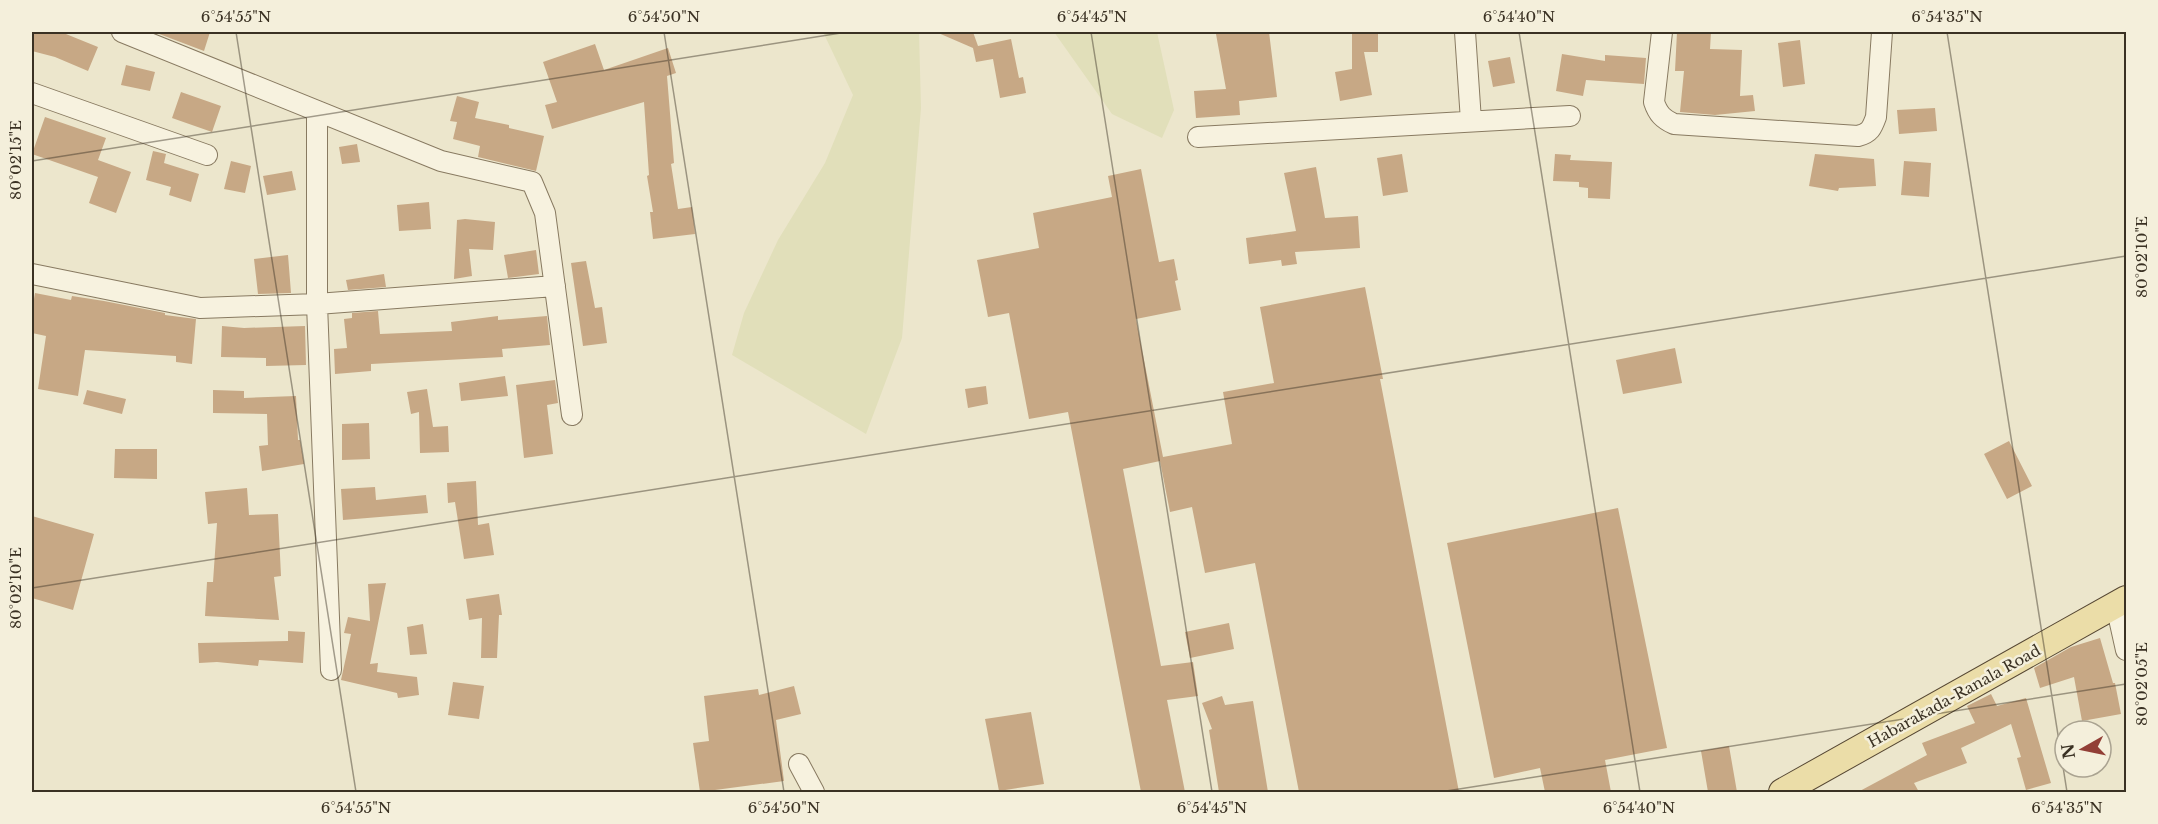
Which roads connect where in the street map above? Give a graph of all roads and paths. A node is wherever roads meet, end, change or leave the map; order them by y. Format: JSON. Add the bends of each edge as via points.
{"nodes":[{"id":1,"x":122,"y":32,"type":"edge"},
{"id":2,"x":1465,"y":32,"type":"edge"},
{"id":3,"x":1662,"y":32,"type":"edge"},
{"id":4,"x":1882,"y":32,"type":"edge"},
{"id":5,"x":32,"y":93,"type":"edge"},
{"id":6,"x":317,"y":112,"type":"junction"},
{"id":7,"x":1570,"y":116,"type":"dead end"},
{"id":8,"x":1472,"y":121,"type":"junction"},
{"id":9,"x":1198,"y":137,"type":"dead end"},
{"id":10,"x":207,"y":155,"type":"dead end"},
{"id":11,"x":32,"y":274,"type":"edge"},
{"id":12,"x":555,"y":286,"type":"junction"},
{"id":13,"x":317,"y":304,"type":"junction"},
{"id":14,"x":572,"y":414,"type":"dead end"},
{"id":15,"x":2121,"y":602,"type":"edge"},
{"id":16,"x":2127,"y":650,"type":"edge"},
{"id":17,"x":331,"y":670,"type":"dead end"},
{"id":18,"x":799,"y":764,"type":"dead end"},
{"id":19,"x":813,"y":792,"type":"edge"},
{"id":20,"x":1784,"y":792,"type":"edge"}],
"edges":[{"from":1,"to":6,"type":"street"},
{"from":2,"to":8,"type":"street"},
{"from":3,"to":4,"type":"street","via":[[1654,102],[1664,120],[1674,124],[1858,136],[1868,134],[1876,117]]},
{"from":5,"to":10,"type":"street"},
{"from":6,"to":12,"type":"street","via":[[441,161],[532,182],[544,213]]},
{"from":6,"to":13,"type":"street"},
{"from":7,"to":8,"type":"street"},
{"from":8,"to":9,"type":"street"},
{"from":11,"to":13,"type":"street","via":[[200,308]]},
{"from":12,"to":13,"type":"street"},
{"from":12,"to":14,"type":"street"},
{"from":13,"to":17,"type":"street"},
{"from":15,"to":16,"type":"street"},
{"from":15,"to":20,"type":"main road","name":"Habarakada-Ranala Road"},
{"from":18,"to":19,"type":"street"}]}
